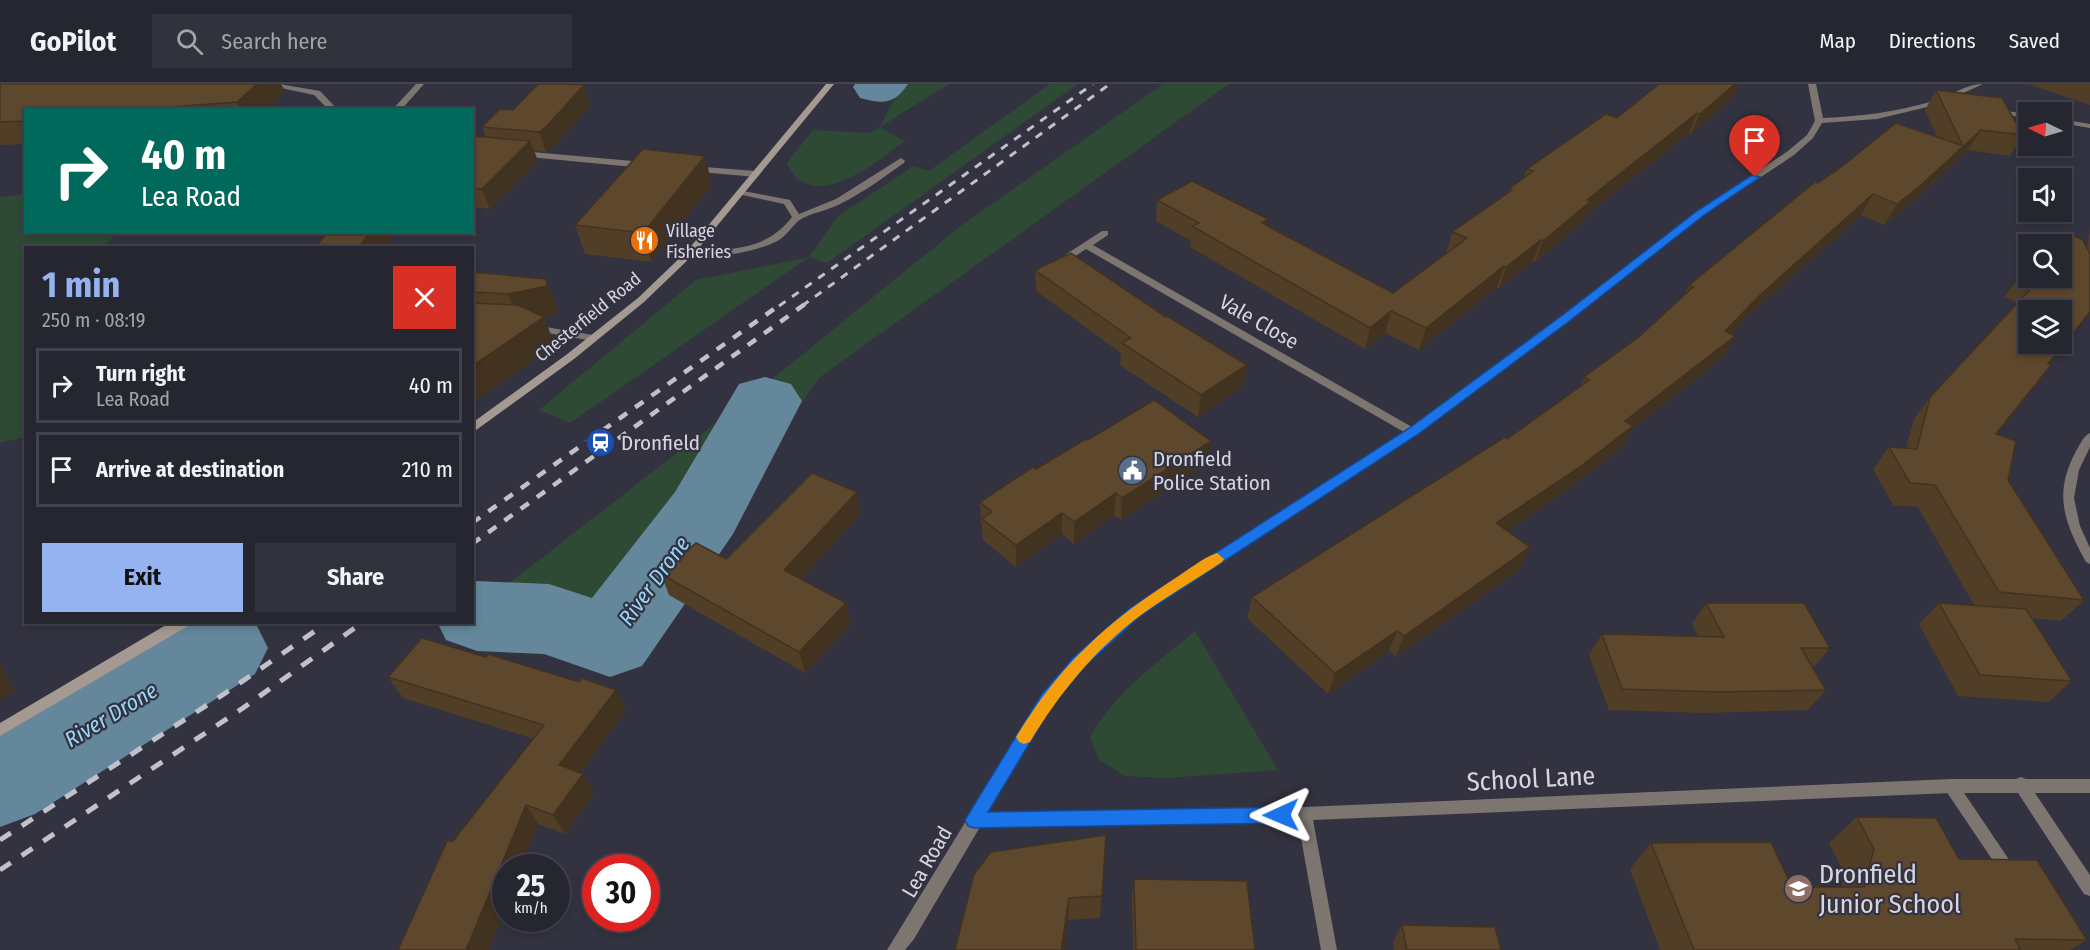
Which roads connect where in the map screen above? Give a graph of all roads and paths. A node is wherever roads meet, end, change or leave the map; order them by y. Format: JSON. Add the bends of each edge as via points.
{"nodes":[{"id":1,"x":266,"y":84,"type":"edge"},
{"id":2,"x":420,"y":84,"type":"edge"},
{"id":3,"x":830,"y":84,"type":"edge"},
{"id":4,"x":1812,"y":84,"type":"edge"},
{"id":5,"x":1980,"y":84,"type":"edge"},
{"id":6,"x":1940,"y":102,"type":"junction"},
{"id":7,"x":1955,"y":104,"type":"edge"},
{"id":8,"x":332,"y":108,"type":"edge"},
{"id":9,"x":398,"y":108,"type":"edge"},
{"id":10,"x":1986,"y":109,"type":"edge"},
{"id":11,"x":2018,"y":114,"type":"edge"},
{"id":12,"x":1819,"y":120,"type":"junction"},
{"id":13,"x":2072,"y":123,"type":"edge"},
{"id":14,"x":2090,"y":126,"type":"edge"},
{"id":15,"x":506,"y":153,"type":"edge"},
{"id":16,"x":901,"y":161,"type":"dead end"},
{"id":17,"x":652,"y":166,"type":"edge"},
{"id":18,"x":675,"y":168,"type":"edge"},
{"id":19,"x":756,"y":174,"type":"junction"},
{"id":20,"x":741,"y":192,"type":"junction"},
{"id":21,"x":797,"y":217,"type":"junction"},
{"id":22,"x":1104,"y":233,"type":"dead end"},
{"id":23,"x":1086,"y":245,"type":"junction"},
{"id":24,"x":690,"y":253,"type":"junction"},
{"id":25,"x":1068,"y":257,"type":"edge"},
{"id":26,"x":528,"y":328,"type":"edge"},
{"id":27,"x":593,"y":338,"type":"junction"},
{"id":28,"x":474,"y":427,"type":"edge"},
{"id":29,"x":1412,"y":432,"type":"junction"},
{"id":30,"x":2090,"y":437,"type":"edge"},
{"id":31,"x":2090,"y":559,"type":"edge"},
{"id":32,"x":180,"y":624,"type":"edge"},
{"id":33,"x":0,"y":730,"type":"edge"},
{"id":34,"x":2021,"y":784,"type":"junction"},
{"id":35,"x":1951,"y":786,"type":"junction"},
{"id":36,"x":2090,"y":786,"type":"edge"},
{"id":37,"x":1304,"y":814,"type":"junction"},
{"id":38,"x":974,"y":820,"type":"junction"},
{"id":39,"x":2016,"y":882,"type":"edge"},
{"id":40,"x":2090,"y":889,"type":"edge"},
{"id":41,"x":895,"y":950,"type":"edge"},
{"id":42,"x":1329,"y":950,"type":"edge"}],
"edges":[{"from":1,"to":8,"type":"street","via":[[317,93]]},
{"from":2,"to":9,"type":"street"},
{"from":3,"to":19,"type":"main road","name":"Chesterfield Road"},
{"from":4,"to":12,"type":"street"},
{"from":5,"to":6,"type":"street"},
{"from":6,"to":7,"type":"street"},
{"from":6,"to":12,"type":"street","via":[[1877,117]]},
{"from":10,"to":11,"type":"street"},
{"from":12,"to":29,"type":"street","name":"Lea Road","via":[[1810,136],[1791,153],[1701,213]]},
{"from":13,"to":14,"type":"street"},
{"from":15,"to":17,"type":"street"},
{"from":16,"to":21,"type":"street","via":[[842,201]]},
{"from":18,"to":19,"type":"street"},
{"from":19,"to":20,"type":"main road","name":"Chesterfield Road"},
{"from":20,"to":21,"type":"street","via":[[787,202]]},
{"from":20,"to":24,"type":"main road","name":"Chesterfield Road"},
{"from":21,"to":24,"type":"street","via":[[777,239],[758,248]]},
{"from":22,"to":23,"type":"street"},
{"from":23,"to":25,"type":"street"},
{"from":23,"to":29,"type":"street","name":"Vale Close"},
{"from":24,"to":27,"type":"main road","name":"Chesterfield Road","via":[[641,300]]},
{"from":26,"to":27,"type":"street"},
{"from":27,"to":28,"type":"main road","name":"Chesterfield Road"},
{"from":29,"to":38,"type":"street","name":"Lea Road","via":[[1135,612],[1078,663],[1048,699]]},
{"from":30,"to":31,"type":"street","via":[[2074,464],[2067,493],[2074,531]]},
{"from":32,"to":33,"type":"main road"},
{"from":34,"to":35,"type":"street","name":"School Lane"},
{"from":34,"to":36,"type":"street","name":"School Lane"},
{"from":34,"to":40,"type":"street"},
{"from":35,"to":37,"type":"street","name":"School Lane"},
{"from":35,"to":39,"type":"street"},
{"from":37,"to":38,"type":"street","name":"School Lane"},
{"from":37,"to":42,"type":"street"},
{"from":38,"to":41,"type":"street","name":"Lea Road"}]}
